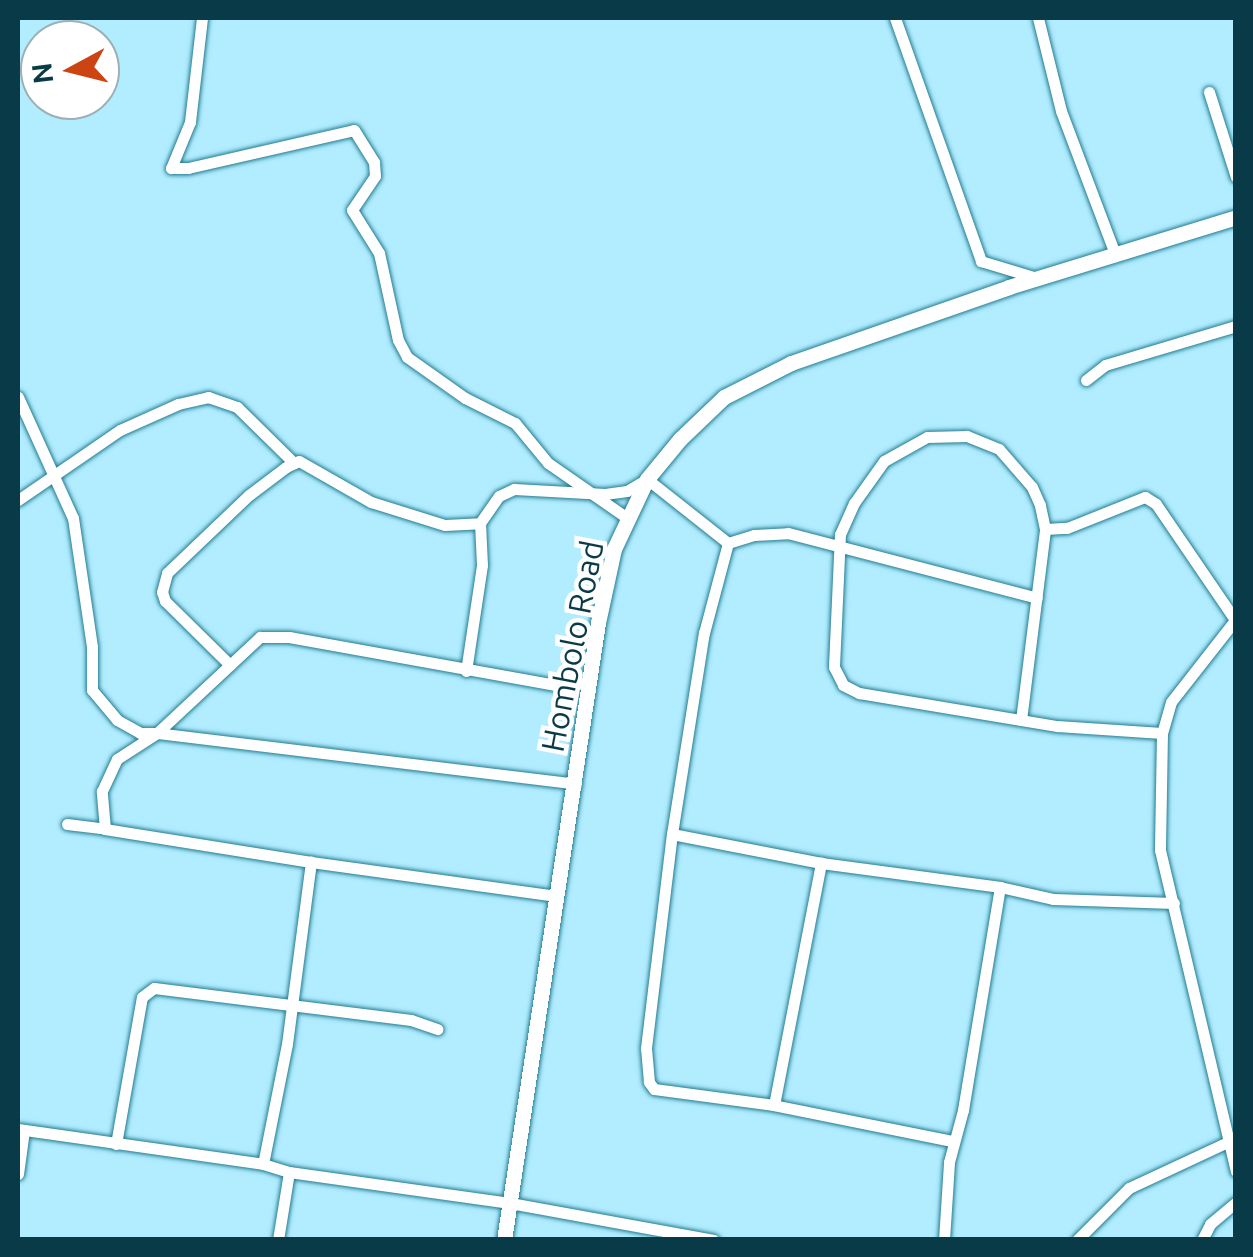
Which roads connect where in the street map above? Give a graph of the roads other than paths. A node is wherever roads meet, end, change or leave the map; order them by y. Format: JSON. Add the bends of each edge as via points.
{"nodes":[{"id":1,"x":202,"y":18,"type":"edge"},
{"id":2,"x":895,"y":18,"type":"edge"},
{"id":3,"x":1038,"y":18,"type":"edge"},
{"id":4,"x":1209,"y":92,"type":"dead end"},
{"id":5,"x":1236,"y":178,"type":"edge"},
{"id":6,"x":1236,"y":217,"type":"edge"},
{"id":7,"x":1115,"y":254,"type":"junction"},
{"id":8,"x":1037,"y":278,"type":"junction"},
{"id":9,"x":1236,"y":326,"type":"edge"},
{"id":10,"x":1086,"y":380,"type":"dead end"},
{"id":11,"x":18,"y":397,"type":"edge"},
{"id":12,"x":294,"y":463,"type":"junction"},
{"id":13,"x":54,"y":472,"type":"junction"},
{"id":14,"x":647,"y":479,"type":"junction"},
{"id":15,"x":588,"y":493,"type":"junction"},
{"id":16,"x":18,"y":500,"type":"edge"},
{"id":17,"x":627,"y":518,"type":"junction"},
{"id":18,"x":480,"y":523,"type":"junction"},
{"id":19,"x":1045,"y":529,"type":"junction"},
{"id":20,"x":728,"y":543,"type":"junction"},
{"id":21,"x":837,"y":543,"type":"junction"},
{"id":22,"x":1037,"y":598,"type":"junction"},
{"id":23,"x":1235,"y":619,"type":"edge"},
{"id":24,"x":230,"y":665,"type":"junction"},
{"id":25,"x":466,"y":670,"type":"junction"},
{"id":26,"x":589,"y":684,"type":"junction"},
{"id":27,"x":1021,"y":720,"type":"junction"},
{"id":28,"x":157,"y":733,"type":"junction"},
{"id":29,"x":1162,"y":733,"type":"junction"},
{"id":30,"x":576,"y":784,"type":"junction"},
{"id":31,"x":67,"y":824,"type":"dead end"},
{"id":32,"x":104,"y":829,"type":"junction"},
{"id":33,"x":672,"y":834,"type":"junction"},
{"id":34,"x":311,"y":862,"type":"junction"},
{"id":35,"x":821,"y":863,"type":"junction"},
{"id":36,"x":1000,"y":887,"type":"junction"},
{"id":37,"x":554,"y":896,"type":"junction"},
{"id":38,"x":1174,"y":903,"type":"junction"},
{"id":39,"x":292,"y":1004,"type":"junction"},
{"id":40,"x":438,"y":1029,"type":"dead end"},
{"id":41,"x":774,"y":1105,"type":"junction"},
{"id":42,"x":21,"y":1129,"type":"edge"},
{"id":43,"x":1230,"y":1139,"type":"edge"},
{"id":44,"x":952,"y":1142,"type":"junction"},
{"id":45,"x":116,"y":1144,"type":"junction"},
{"id":46,"x":263,"y":1164,"type":"junction"},
{"id":47,"x":1236,"y":1171,"type":"edge"},
{"id":48,"x":289,"y":1172,"type":"junction"},
{"id":49,"x":18,"y":1174,"type":"edge"},
{"id":50,"x":1236,"y":1202,"type":"edge"},
{"id":51,"x":510,"y":1203,"type":"junction"},
{"id":52,"x":278,"y":1240,"type":"edge"},
{"id":53,"x":504,"y":1240,"type":"edge"},
{"id":54,"x":714,"y":1240,"type":"edge"},
{"id":55,"x":944,"y":1240,"type":"edge"},
{"id":56,"x":1077,"y":1240,"type":"edge"},
{"id":57,"x":1202,"y":1240,"type":"edge"}],
"edges":[{"from":1,"to":15,"type":"street","via":[[190,122],[171,168],[354,130],[374,162],[374,176],[352,210],[379,254],[398,340],[408,357],[515,423],[548,464]]},
{"from":2,"to":8,"type":"street","via":[[981,261]]},
{"from":3,"to":7,"type":"street","via":[[1061,111]]},
{"from":4,"to":5,"type":"street"},
{"from":6,"to":7,"type":"street","name":"Hombolo Road"},
{"from":7,"to":8,"type":"street","name":"Hombolo Road"},
{"from":8,"to":14,"type":"street","name":"Hombolo Road","via":[[744,385],[680,439]]},
{"from":9,"to":10,"type":"street","via":[[1105,365]]},
{"from":11,"to":13,"type":"street"},
{"from":12,"to":13,"type":"street","via":[[237,407],[208,397],[154,413]]},
{"from":12,"to":18,"type":"street","via":[[319,469],[371,502],[445,525]]},
{"from":12,"to":24,"type":"street","via":[[249,495],[167,573],[165,601]]},
{"from":13,"to":16,"type":"street"},
{"from":13,"to":28,"type":"street","via":[[76,535],[92,690],[117,720],[140,733]]},
{"from":14,"to":15,"type":"street","via":[[626,490]]},
{"from":14,"to":17,"type":"street","name":"Hombolo Road"},
{"from":14,"to":20,"type":"street"},
{"from":15,"to":17,"type":"street"},
{"from":15,"to":18,"type":"street","via":[[514,489],[499,496]]},
{"from":17,"to":26,"type":"street","name":"Hombolo Road","via":[[614,548]]},
{"from":18,"to":25,"type":"street","via":[[482,565]]},
{"from":19,"to":21,"type":"street","via":[[1032,486],[1010,457],[984,441],[947,434],[884,462],[854,503]]},
{"from":19,"to":22,"type":"street"},
{"from":19,"to":23,"type":"street","via":[[1067,528],[1145,497]]},
{"from":20,"to":21,"type":"street","via":[[774,533]]},
{"from":20,"to":33,"type":"street","via":[[704,633]]},
{"from":21,"to":22,"type":"street"},
{"from":21,"to":27,"type":"street","via":[[834,667],[843,685]]},
{"from":22,"to":27,"type":"street"},
{"from":23,"to":29,"type":"street","via":[[1172,702]]},
{"from":24,"to":25,"type":"street","via":[[260,637],[289,636]]},
{"from":24,"to":28,"type":"street"},
{"from":25,"to":26,"type":"street"},
{"from":26,"to":30,"type":"street","name":"Hombolo Road"},
{"from":27,"to":29,"type":"street"},
{"from":28,"to":30,"type":"street"},
{"from":28,"to":32,"type":"street","via":[[117,759],[102,791]]},
{"from":29,"to":38,"type":"street","via":[[1160,850]]},
{"from":30,"to":37,"type":"street","name":"Hombolo Road"},
{"from":31,"to":32,"type":"street"},
{"from":32,"to":34,"type":"street"},
{"from":33,"to":35,"type":"street"},
{"from":33,"to":41,"type":"street","via":[[646,1048],[649,1082],[661,1092]]},
{"from":34,"to":37,"type":"street"},
{"from":34,"to":39,"type":"street"},
{"from":35,"to":36,"type":"street"},
{"from":35,"to":41,"type":"street"},
{"from":36,"to":38,"type":"street","via":[[1054,899]]},
{"from":36,"to":44,"type":"street"},
{"from":37,"to":51,"type":"street","name":"Hombolo Road"},
{"from":38,"to":43,"type":"street"},
{"from":39,"to":40,"type":"street"},
{"from":39,"to":45,"type":"street","via":[[161,986],[147,992]]},
{"from":39,"to":46,"type":"street"},
{"from":41,"to":44,"type":"street"},
{"from":42,"to":45,"type":"street"},
{"from":42,"to":49,"type":"street"},
{"from":43,"to":47,"type":"street"},
{"from":43,"to":56,"type":"street","via":[[1129,1188]]},
{"from":44,"to":55,"type":"street"},
{"from":45,"to":46,"type":"street"},
{"from":46,"to":48,"type":"street"},
{"from":48,"to":51,"type":"street"},
{"from":48,"to":52,"type":"street"},
{"from":50,"to":57,"type":"street"},
{"from":51,"to":53,"type":"street","name":"Hombolo Road"},
{"from":51,"to":54,"type":"street"}]}
